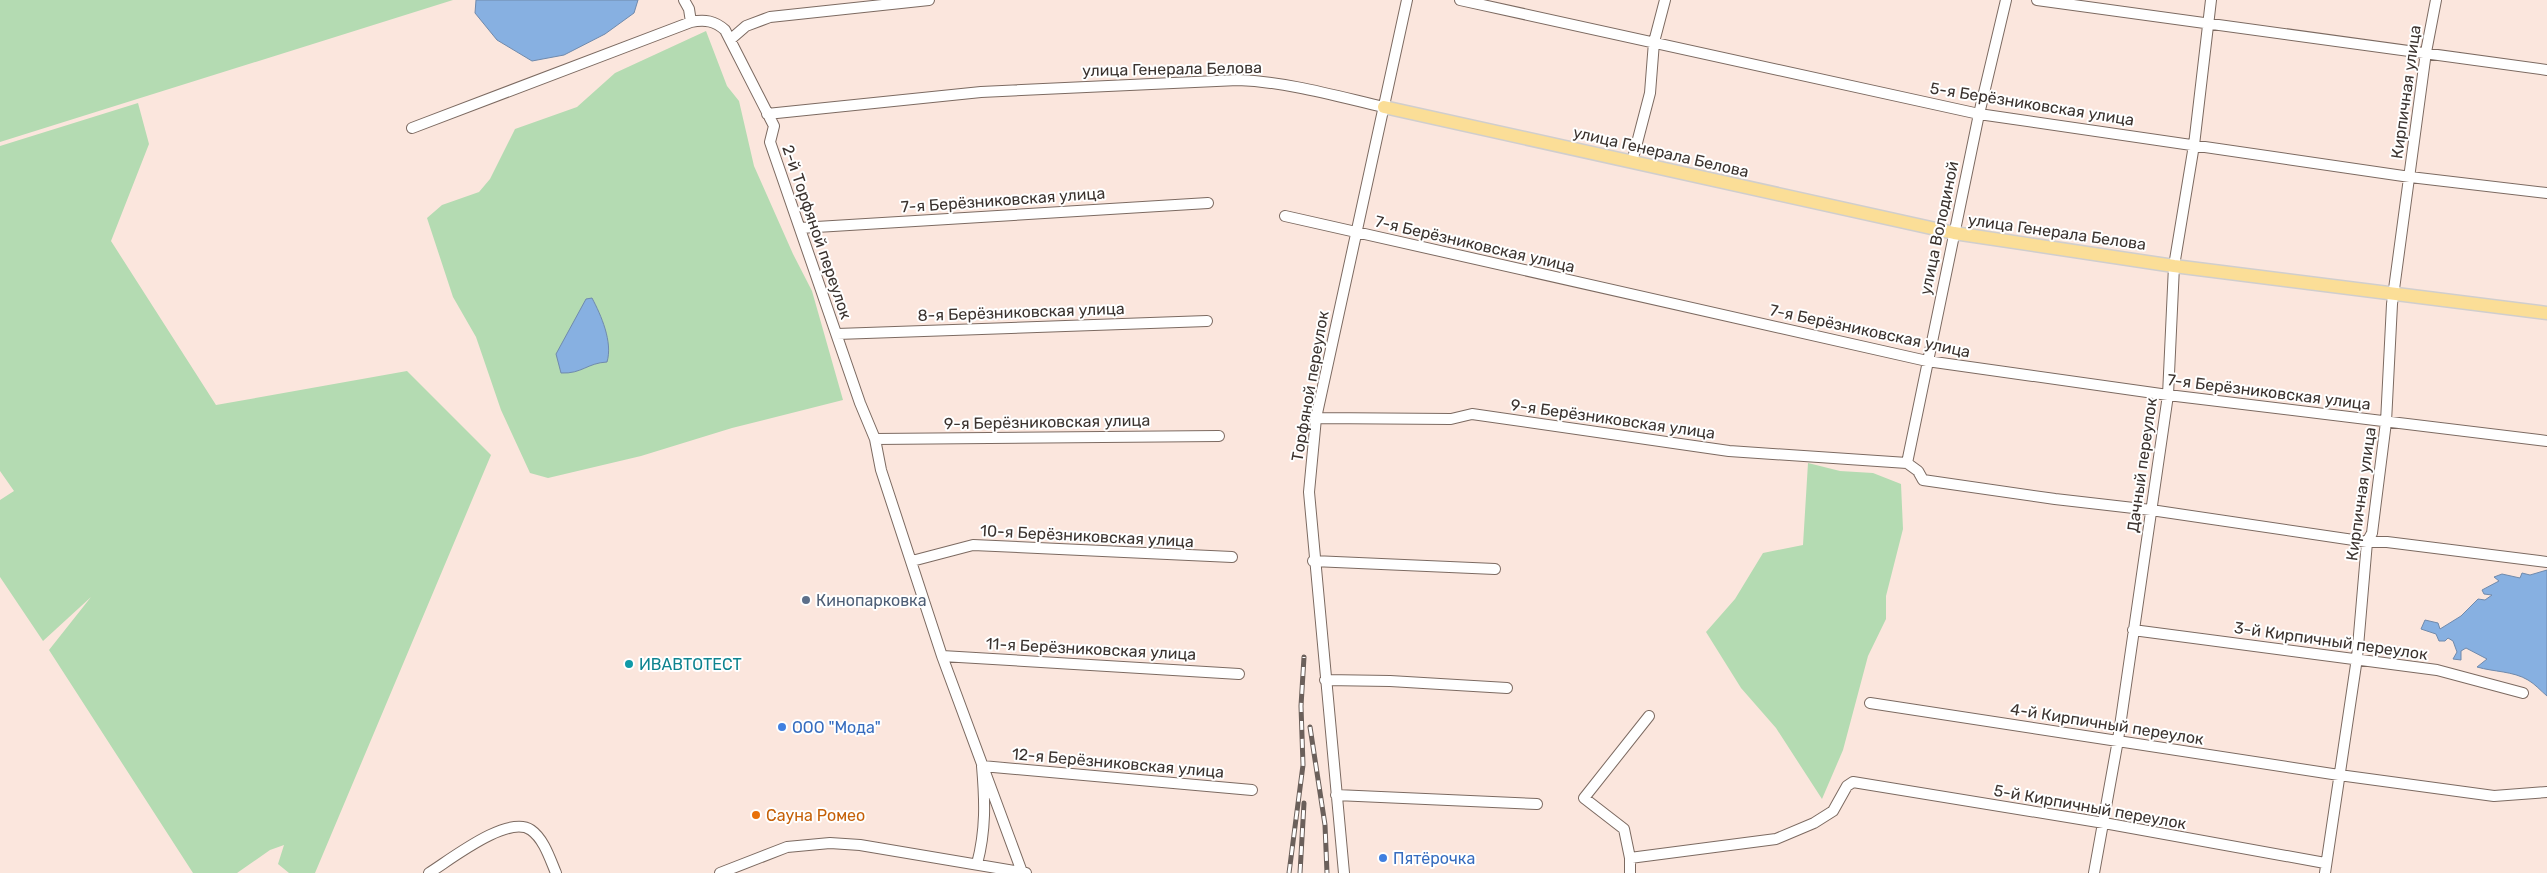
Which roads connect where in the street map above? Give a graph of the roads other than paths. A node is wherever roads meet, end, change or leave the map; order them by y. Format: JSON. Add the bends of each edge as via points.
{"nodes":[{"id":1,"x":684,"y":0,"type":"edge"},
{"id":2,"x":929,"y":0,"type":"edge"},
{"id":3,"x":1407,"y":0,"type":"edge"},
{"id":4,"x":1460,"y":0,"type":"edge"},
{"id":5,"x":1665,"y":0,"type":"edge"},
{"id":6,"x":2006,"y":0,"type":"edge"},
{"id":7,"x":2037,"y":0,"type":"edge"},
{"id":8,"x":2211,"y":0,"type":"edge"},
{"id":9,"x":2436,"y":0,"type":"edge"},
{"id":10,"x":691,"y":22,"type":"junction"},
{"id":11,"x":2208,"y":25,"type":"junction"},
{"id":12,"x":731,"y":39,"type":"junction"},
{"id":13,"x":1654,"y":42,"type":"junction"},
{"id":14,"x":2426,"y":52,"type":"junction"},
{"id":15,"x":2547,"y":70,"type":"edge"},
{"id":16,"x":1384,"y":107,"type":"junction"},
{"id":17,"x":767,"y":114,"type":"junction"},
{"id":18,"x":1978,"y":114,"type":"junction"},
{"id":19,"x":412,"y":128,"type":"dead end"},
{"id":20,"x":2194,"y":145,"type":"junction"},
{"id":21,"x":1632,"y":162,"type":"junction"},
{"id":22,"x":2410,"y":177,"type":"junction"},
{"id":23,"x":2547,"y":193,"type":"edge"},
{"id":24,"x":1208,"y":203,"type":"dead end"},
{"id":25,"x":1285,"y":216,"type":"dead end"},
{"id":26,"x":800,"y":228,"type":"junction"},
{"id":27,"x":1356,"y":232,"type":"junction"},
{"id":28,"x":1954,"y":234,"type":"junction"},
{"id":29,"x":2174,"y":266,"type":"junction"},
{"id":30,"x":2393,"y":293,"type":"junction"},
{"id":31,"x":2547,"y":313,"type":"edge"},
{"id":32,"x":1207,"y":320,"type":"dead end"},
{"id":33,"x":837,"y":334,"type":"junction"},
{"id":34,"x":1927,"y":361,"type":"junction"},
{"id":35,"x":2168,"y":395,"type":"junction"},
{"id":36,"x":1316,"y":418,"type":"junction"},
{"id":37,"x":2386,"y":422,"type":"junction"},
{"id":38,"x":1219,"y":436,"type":"dead end"},
{"id":39,"x":875,"y":439,"type":"junction"},
{"id":40,"x":2547,"y":441,"type":"edge"},
{"id":41,"x":1907,"y":463,"type":"junction"},
{"id":42,"x":2151,"y":510,"type":"junction"},
{"id":43,"x":2367,"y":542,"type":"junction"},
{"id":44,"x":1232,"y":557,"type":"dead end"},
{"id":45,"x":912,"y":560,"type":"junction"},
{"id":46,"x":1314,"y":561,"type":"junction"},
{"id":47,"x":2547,"y":562,"type":"edge"},
{"id":48,"x":1495,"y":569,"type":"dead end"},
{"id":49,"x":2133,"y":630,"type":"junction"},
{"id":50,"x":942,"y":656,"type":"junction"},
{"id":51,"x":2357,"y":658,"type":"junction"},
{"id":52,"x":1239,"y":674,"type":"dead end"},
{"id":53,"x":1325,"y":680,"type":"junction"},
{"id":54,"x":1507,"y":688,"type":"dead end"},
{"id":55,"x":2523,"y":693,"type":"dead end"},
{"id":56,"x":1870,"y":703,"type":"dead end"},
{"id":57,"x":1649,"y":716,"type":"dead end"},
{"id":58,"x":2118,"y":740,"type":"junction"},
{"id":59,"x":982,"y":766,"type":"junction"},
{"id":60,"x":2339,"y":775,"type":"junction"},
{"id":61,"x":1252,"y":790,"type":"dead end"},
{"id":62,"x":2547,"y":792,"type":"edge"},
{"id":63,"x":1336,"y":795,"type":"junction"},
{"id":64,"x":1537,"y":804,"type":"dead end"},
{"id":65,"x":2104,"y":823,"type":"junction"},
{"id":66,"x":1630,"y":858,"type":"junction"},
{"id":67,"x":977,"y":864,"type":"junction"},
{"id":68,"x":2325,"y":868,"type":"edge"},
{"id":69,"x":1024,"y":872,"type":"edge"},
{"id":70,"x":429,"y":873,"type":"edge"},
{"id":71,"x":556,"y":873,"type":"edge"},
{"id":72,"x":720,"y":873,"type":"edge"},
{"id":73,"x":1344,"y":873,"type":"edge"},
{"id":74,"x":1630,"y":873,"type":"edge"},
{"id":75,"x":2094,"y":873,"type":"edge"}],
"edges":[{"from":1,"to":10,"type":"street"},
{"from":2,"to":12,"type":"street","via":[[770,17],[746,26]]},
{"from":3,"to":16,"type":"street","name":"Торфяной переулок"},
{"from":4,"to":13,"type":"street","name":"5-я Берёзниковская улица"},
{"from":5,"to":13,"type":"street"},
{"from":6,"to":18,"type":"street","name":"улица Володиной"},
{"from":7,"to":11,"type":"street"},
{"from":8,"to":11,"type":"street","name":"Дачный переулок"},
{"from":9,"to":14,"type":"street","name":"Кирпичная улица"},
{"from":10,"to":12,"type":"street","name":"2-й Торфяной переулок","via":[[714,22]]},
{"from":10,"to":19,"type":"street","name":"2-й Торфяной переулок"},
{"from":11,"to":14,"type":"street"},
{"from":11,"to":20,"type":"street","name":"Дачный переулок"},
{"from":12,"to":17,"type":"street","name":"2-й Торфяной переулок"},
{"from":13,"to":18,"type":"street","name":"5-я Берёзниковская улица"},
{"from":13,"to":21,"type":"street","via":[[1650,93]]},
{"from":14,"to":15,"type":"street"},
{"from":14,"to":22,"type":"street","name":"Кирпичная улица"},
{"from":16,"to":17,"type":"street","name":"улица Генерала Белова","via":[[1294,86],[1238,80],[981,92]]},
{"from":16,"to":21,"type":"main road","name":"улица Генерала Белова"},
{"from":16,"to":27,"type":"street","name":"Торфяной переулок"},
{"from":17,"to":26,"type":"street","name":"2-й Торфяной переулок","via":[[774,126],[770,142]]},
{"from":18,"to":20,"type":"street","name":"5-я Берёзниковская улица"},
{"from":18,"to":28,"type":"street","name":"улица Володиной"},
{"from":20,"to":22,"type":"street","name":"5-я Берёзниковская улица"},
{"from":20,"to":29,"type":"street","name":"Дачный переулок"},
{"from":21,"to":28,"type":"main road","name":"улица Генерала Белова"},
{"from":22,"to":23,"type":"street","name":"5-я Берёзниковская улица"},
{"from":22,"to":30,"type":"street","name":"Кирпичная улица"},
{"from":24,"to":26,"type":"street","name":"7-я Берёзниковская улица"},
{"from":25,"to":27,"type":"street","name":"7-я Берёзниковская улица"},
{"from":26,"to":33,"type":"street","name":"2-й Торфяной переулок"},
{"from":27,"to":34,"type":"street","name":"7-я Берёзниковская улица"},
{"from":27,"to":36,"type":"street","name":"Торфяной переулок"},
{"from":28,"to":29,"type":"main road","name":"улица Генерала Белова"},
{"from":28,"to":34,"type":"street","name":"улица Володиной"},
{"from":29,"to":30,"type":"main road","name":"улица Генерала Белова"},
{"from":29,"to":35,"type":"street","name":"Дачный переулок"},
{"from":30,"to":31,"type":"main road","name":"улица Генерала Белова"},
{"from":30,"to":37,"type":"street","name":"Кирпичная улица"},
{"from":32,"to":33,"type":"street","name":"8-я Берёзниковская улица"},
{"from":33,"to":39,"type":"street","name":"2-й Торфяной переулок"},
{"from":34,"to":35,"type":"street","name":"7-я Берёзниковская улица"},
{"from":34,"to":41,"type":"street","name":"улица Володиной"},
{"from":35,"to":37,"type":"street","name":"7-я Берёзниковская улица"},
{"from":35,"to":42,"type":"street","name":"Дачный переулок"},
{"from":36,"to":41,"type":"street","name":"9-я Берёзниковская улица","via":[[1450,419],[1472,414],[1729,451]]},
{"from":36,"to":46,"type":"street","name":"Торфяной переулок","via":[[1309,492]]},
{"from":37,"to":40,"type":"street","name":"7-я Берёзниковская улица"},
{"from":37,"to":43,"type":"street","name":"Кирпичная улица","via":[[2372,533]]},
{"from":38,"to":39,"type":"street","name":"9-я Берёзниковская улица"},
{"from":39,"to":45,"type":"street","name":"2-й Торфяной переулок","via":[[881,470]]},
{"from":41,"to":42,"type":"street","via":[[1918,471],[1923,480]]},
{"from":42,"to":43,"type":"street"},
{"from":42,"to":49,"type":"street","name":"Дачный переулок"},
{"from":43,"to":47,"type":"street"},
{"from":43,"to":51,"type":"street","name":"Кирпичная улица"},
{"from":44,"to":45,"type":"street","name":"10-я Берёзниковская улица","via":[[973,545]]},
{"from":45,"to":50,"type":"street","name":"2-й Торфяной переулок"},
{"from":46,"to":48,"type":"street"},
{"from":46,"to":53,"type":"street","name":"Торфяной переулок"},
{"from":49,"to":51,"type":"street","name":"3-й Кирпичный переулок"},
{"from":49,"to":58,"type":"street","name":"Дачный переулок"},
{"from":50,"to":52,"type":"street","name":"11-я Берёзниковская улица"},
{"from":50,"to":59,"type":"street","name":"2-й Торфяной переулок"},
{"from":51,"to":55,"type":"street","name":"3-й Кирпичный переулок","via":[[2437,670]]},
{"from":51,"to":60,"type":"street","name":"Кирпичная улица"},
{"from":53,"to":54,"type":"street"},
{"from":53,"to":63,"type":"street","name":"Торфяной переулок"},
{"from":56,"to":58,"type":"street","name":"4-й Кирпичный переулок"},
{"from":57,"to":66,"type":"street","via":[[1584,798],[1624,829]]},
{"from":58,"to":60,"type":"street","name":"4-й Кирпичный переулок"},
{"from":58,"to":65,"type":"street","name":"Дачный переулок"},
{"from":59,"to":61,"type":"street","name":"12-я Берёзниковская улица"},
{"from":59,"to":67,"type":"street","name":"2-й Торфяной переулок","via":[[984,839]]},
{"from":59,"to":69,"type":"street","name":"2-й Торфяной переулок"},
{"from":60,"to":62,"type":"street","name":"4-й Кирпичный переулок","via":[[2494,796]]},
{"from":60,"to":68,"type":"street","name":"Кирпичная улица"},
{"from":63,"to":64,"type":"street"},
{"from":63,"to":73,"type":"street","name":"Торфяной переулок"},
{"from":65,"to":66,"type":"street","name":"5-й Кирпичный переулок","via":[[1850,783],[1833,810],[1814,823],[1776,839]]},
{"from":65,"to":68,"type":"street","name":"5-й Кирпичный переулок"},
{"from":65,"to":75,"type":"street","name":"Дачный переулок"},
{"from":66,"to":74,"type":"street"},
{"from":67,"to":69,"type":"street"},
{"from":67,"to":72,"type":"street","via":[[830,843],[788,847]]},
{"from":70,"to":71,"type":"street","via":[[495,832],[517,826],[533,831]]}]}
